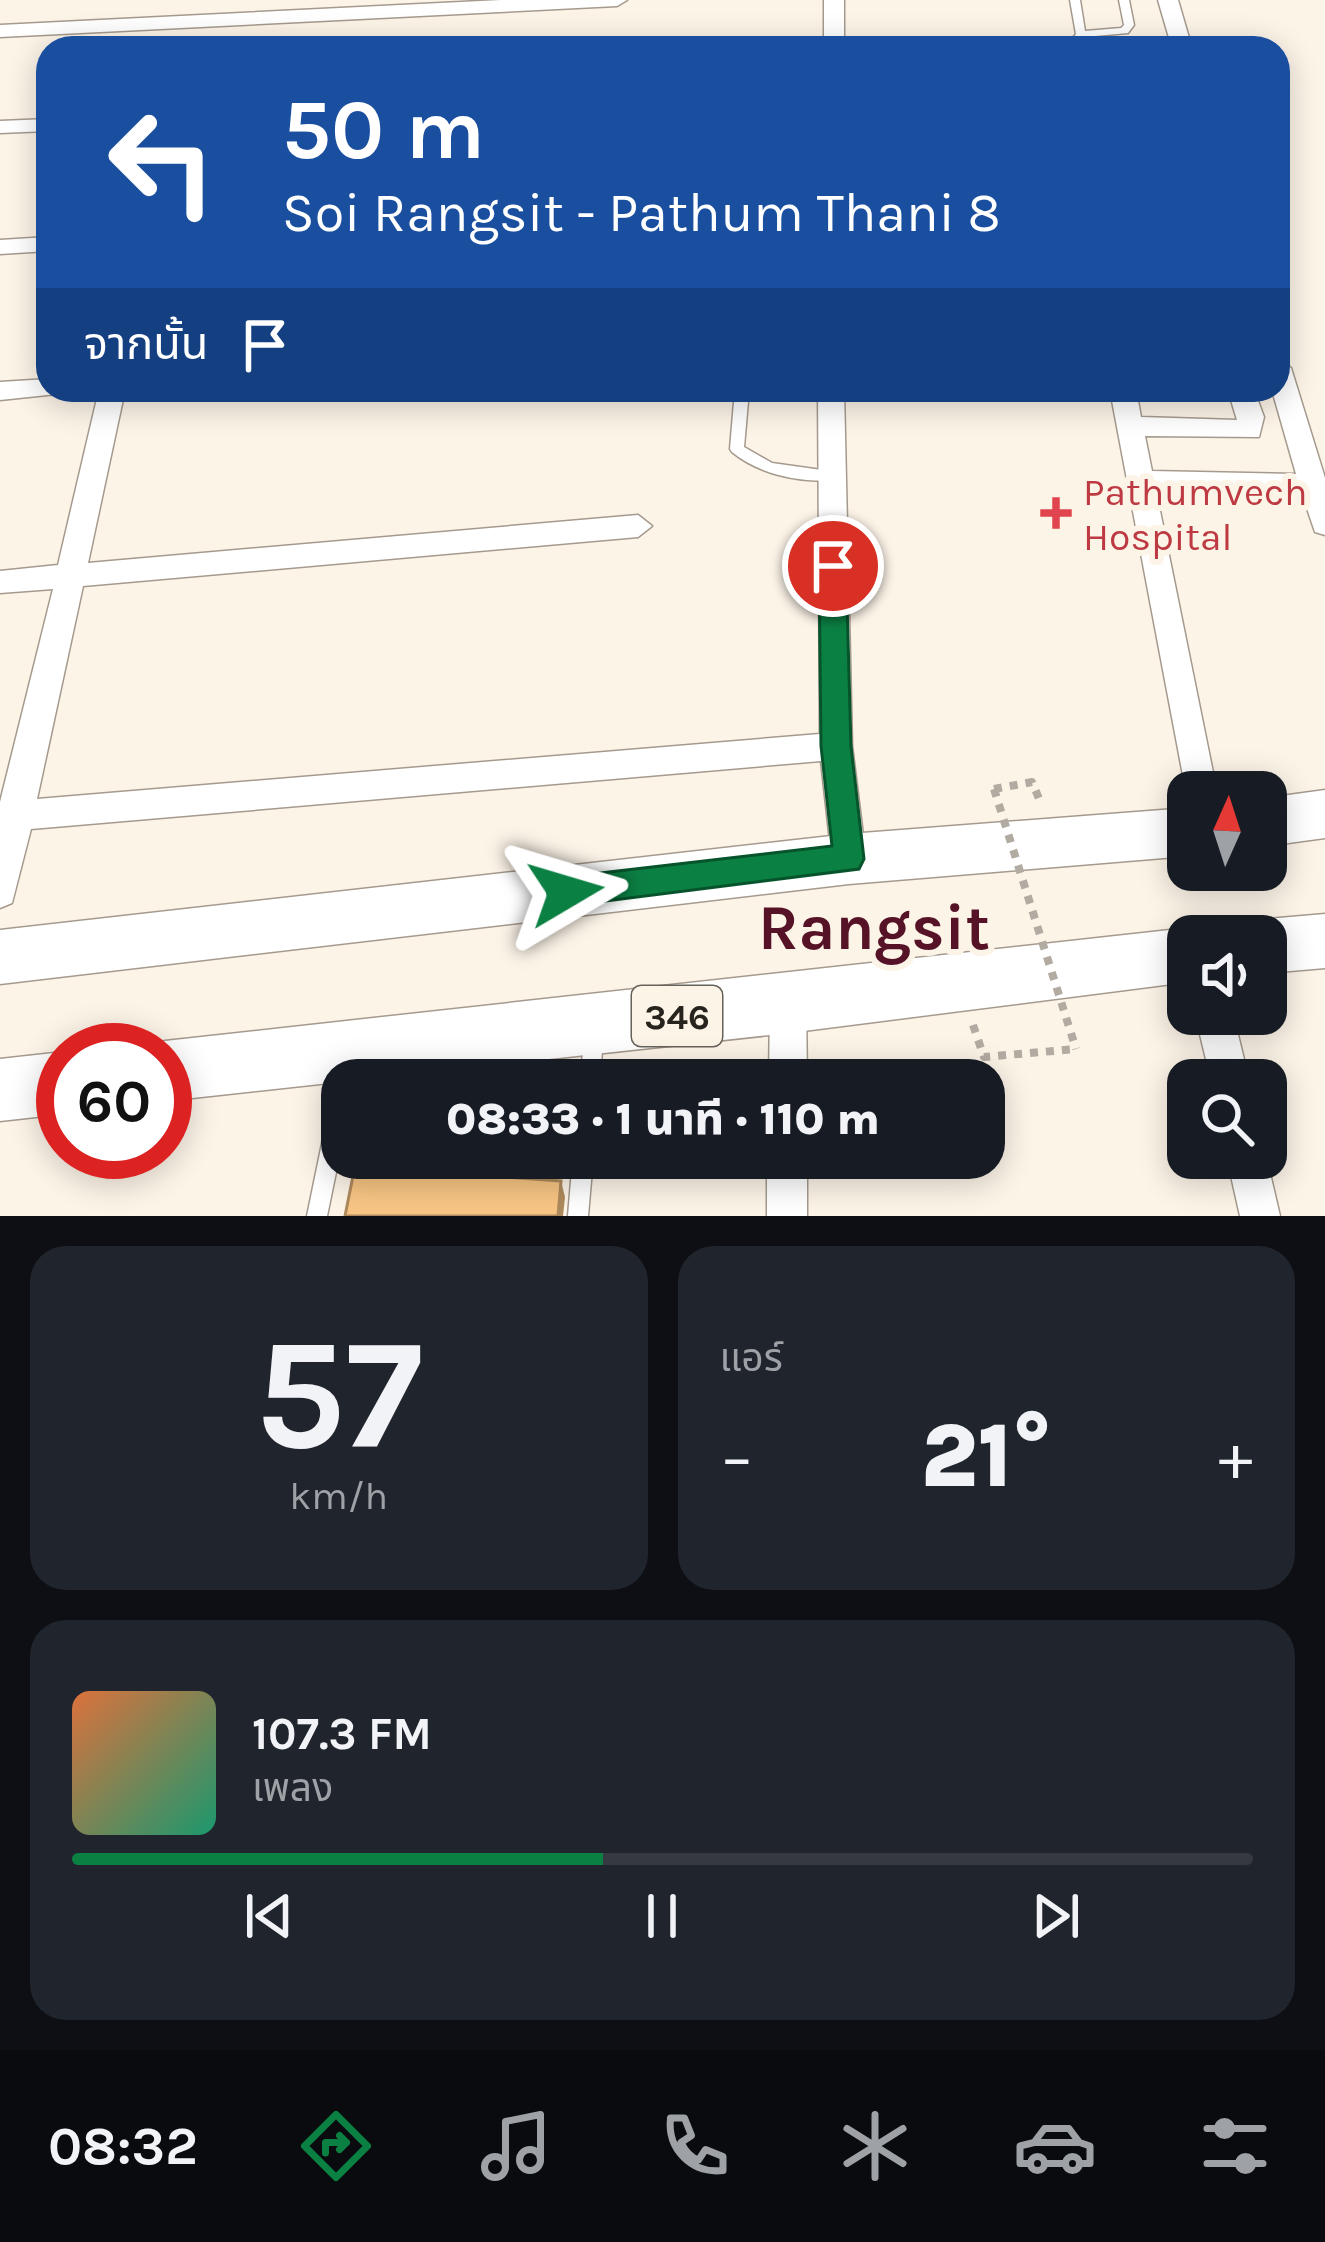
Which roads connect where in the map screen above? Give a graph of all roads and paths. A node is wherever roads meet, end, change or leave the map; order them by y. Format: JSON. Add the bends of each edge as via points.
{"nodes":[{"id":1,"x":195,"y":0,"type":"edge"},
{"id":2,"x":617,"y":0,"type":"edge"},
{"id":3,"x":834,"y":0,"type":"edge"},
{"id":4,"x":1075,"y":0,"type":"edge"},
{"id":5,"x":1124,"y":0,"type":"edge"},
{"id":6,"x":1168,"y":0,"type":"edge"},
{"id":7,"x":190,"y":22,"type":"junction"},
{"id":8,"x":0,"y":32,"type":"edge"},
{"id":9,"x":1081,"y":34,"type":"joint"},
{"id":10,"x":188,"y":36,"type":"edge"},
{"id":11,"x":834,"y":36,"type":"edge"},
{"id":12,"x":1178,"y":36,"type":"edge"},
{"id":13,"x":36,"y":126,"type":"edge"},
{"id":14,"x":0,"y":128,"type":"edge"},
{"id":15,"x":36,"y":245,"type":"edge"},
{"id":16,"x":0,"y":247,"type":"edge"},
{"id":17,"x":36,"y":389,"type":"edge"},
{"id":18,"x":0,"y":392,"type":"edge"},
{"id":19,"x":109,"y":402,"type":"edge"},
{"id":20,"x":741,"y":402,"type":"edge"},
{"id":21,"x":832,"y":402,"type":"edge"},
{"id":22,"x":1125,"y":402,"type":"edge"},
{"id":23,"x":1245,"y":402,"type":"edge"},
{"id":24,"x":1288,"y":402,"type":"edge"},
{"id":25,"x":1130,"y":426,"type":"junction"},
{"id":26,"x":831,"y":476,"type":"junction"},
{"id":27,"x":1142,"y":481,"type":"junction"},
{"id":28,"x":1312,"y":484,"type":"junction"},
{"id":29,"x":1325,"y":524,"type":"edge"},
{"id":30,"x":638,"y":526,"type":"dead end"},
{"id":31,"x":70,"y":577,"type":"junction"},
{"id":32,"x":0,"y":582,"type":"edge"},
{"id":33,"x":836,"y":746,"type":"junction"},
{"id":34,"x":1196,"y":771,"type":"edge"},
{"id":35,"x":994,"y":789,"type":"dead end"},
{"id":36,"x":1325,"y":814,"type":"edge"},
{"id":37,"x":8,"y":817,"type":"edge"},
{"id":38,"x":1287,"y":819,"type":"edge"},
{"id":39,"x":1167,"y":834,"type":"edge"},
{"id":40,"x":848,"y":859,"type":"junction"},
{"id":41,"x":0,"y":892,"type":"edge"},
{"id":42,"x":1167,"y":957,"type":"edge"},
{"id":43,"x":0,"y":958,"type":"edge"},
{"id":44,"x":957,"y":982,"type":"junction"},
{"id":45,"x":788,"y":1004,"type":"junction"},
{"id":46,"x":593,"y":1052,"type":"edge"},
{"id":47,"x":518,"y":1059,"type":"edge"},
{"id":48,"x":788,"y":1059,"type":"edge"},
{"id":49,"x":192,"y":1072,"type":"edge"},
{"id":50,"x":321,"y":1074,"type":"edge"},
{"id":51,"x":36,"y":1086,"type":"edge"},
{"id":52,"x":0,"y":1090,"type":"edge"},
{"id":53,"x":325,"y":1179,"type":"edge"},
{"id":54,"x":582,"y":1179,"type":"edge"},
{"id":55,"x":787,"y":1179,"type":"edge"},
{"id":56,"x":1252,"y":1179,"type":"edge"},
{"id":57,"x":317,"y":1216,"type":"edge"},
{"id":58,"x":578,"y":1216,"type":"edge"},
{"id":59,"x":787,"y":1216,"type":"edge"},
{"id":60,"x":1260,"y":1216,"type":"edge"}],
"edges":[{"from":1,"to":7,"type":"street"},
{"from":2,"to":7,"type":"street"},
{"from":3,"to":11,"type":"street"},
{"from":4,"to":9,"type":"lane"},
{"from":5,"to":9,"type":"lane","via":[[1124,31]]},
{"from":6,"to":12,"type":"street"},
{"from":7,"to":8,"type":"street"},
{"from":7,"to":10,"type":"street"},
{"from":13,"to":14,"type":"street"},
{"from":15,"to":16,"type":"street"},
{"from":17,"to":18,"type":"street"},
{"from":19,"to":31,"type":"street"},
{"from":20,"to":26,"type":"lane","via":[[737,449],[750,462]]},
{"from":21,"to":26,"type":"street"},
{"from":22,"to":25,"type":"street"},
{"from":23,"to":25,"type":"street","via":[[1249,430]]},
{"from":24,"to":28,"type":"street"},
{"from":25,"to":27,"type":"street"},
{"from":26,"to":33,"type":"street"},
{"from":27,"to":28,"type":"street"},
{"from":27,"to":34,"type":"street"},
{"from":28,"to":29,"type":"street"},
{"from":30,"to":31,"type":"street"},
{"from":31,"to":32,"type":"street"},
{"from":31,"to":37,"type":"street"},
{"from":33,"to":37,"type":"street"},
{"from":33,"to":40,"type":"street"},
{"from":35,"to":44,"type":"path","bridge":true,"via":[[1076,1049],[984,1057]]},
{"from":36,"to":38,"type":"main road"},
{"from":37,"to":41,"type":"street"},
{"from":39,"to":40,"type":"main road"},
{"from":40,"to":43,"type":"main road"},
{"from":42,"to":44,"type":"main road","number":"346"},
{"from":44,"to":45,"type":"main road","number":"346"},
{"from":45,"to":46,"type":"main road","number":"346"},
{"from":45,"to":48,"type":"street"},
{"from":46,"to":47,"type":"main road","number":"346"},
{"from":49,"to":50,"type":"main road","number":"346"},
{"from":51,"to":52,"type":"main road"},
{"from":53,"to":57,"type":"lane"},
{"from":54,"to":58,"type":"lane"},
{"from":55,"to":59,"type":"street"},
{"from":56,"to":60,"type":"street"}]}
